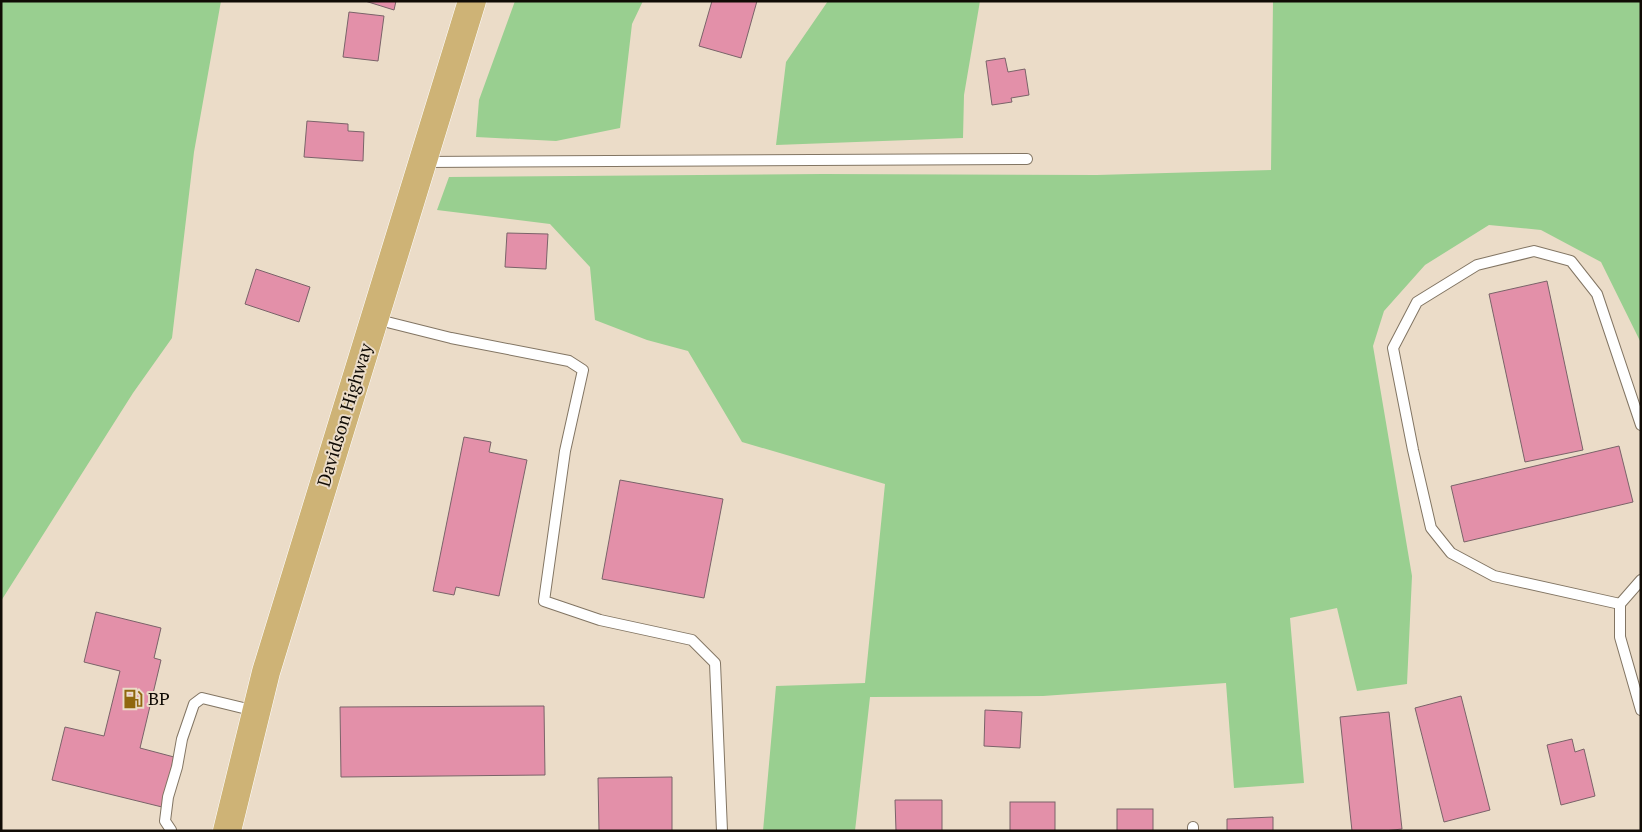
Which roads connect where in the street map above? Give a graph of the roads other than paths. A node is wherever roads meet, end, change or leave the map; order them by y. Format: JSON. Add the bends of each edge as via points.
{"nodes":[{"id":1,"x":472,"y":1,"type":"edge"},
{"id":2,"x":1027,"y":159,"type":"dead end"},
{"id":3,"x":423,"y":162,"type":"junction"},
{"id":4,"x":374,"y":319,"type":"junction"},
{"id":5,"x":1641,"y":425,"type":"edge"},
{"id":6,"x":1641,"y":580,"type":"edge"},
{"id":7,"x":1620,"y":604,"type":"junction"},
{"id":8,"x":1641,"y":710,"type":"edge"},
{"id":9,"x":256,"y":711,"type":"junction"},
{"id":10,"x":171,"y":831,"type":"edge"},
{"id":11,"x":227,"y":831,"type":"edge"},
{"id":12,"x":722,"y":831,"type":"edge"}],
"edges":[{"from":1,"to":3,"type":"main road","name":"Davidson Highway"},
{"from":2,"to":3,"type":"lane"},
{"from":3,"to":4,"type":"main road","name":"Davidson Highway"},
{"from":4,"to":9,"type":"main road","name":"Davidson Highway"},
{"from":4,"to":12,"type":"lane","via":[[569,361],[583,370],[566,451],[544,601],[600,620],[692,640],[715,663]]},
{"from":5,"to":7,"type":"lane","via":[[1597,294],[1571,261],[1534,251],[1477,265],[1417,302],[1394,348],[1412,450],[1431,528],[1451,553],[1494,576]]},
{"from":6,"to":7,"type":"lane"},
{"from":7,"to":8,"type":"lane","via":[[1620,637]]},
{"from":9,"to":10,"type":"lane","via":[[202,698],[194,704],[168,797],[165,821]]},
{"from":9,"to":11,"type":"main road","name":"Davidson Highway"}]}
